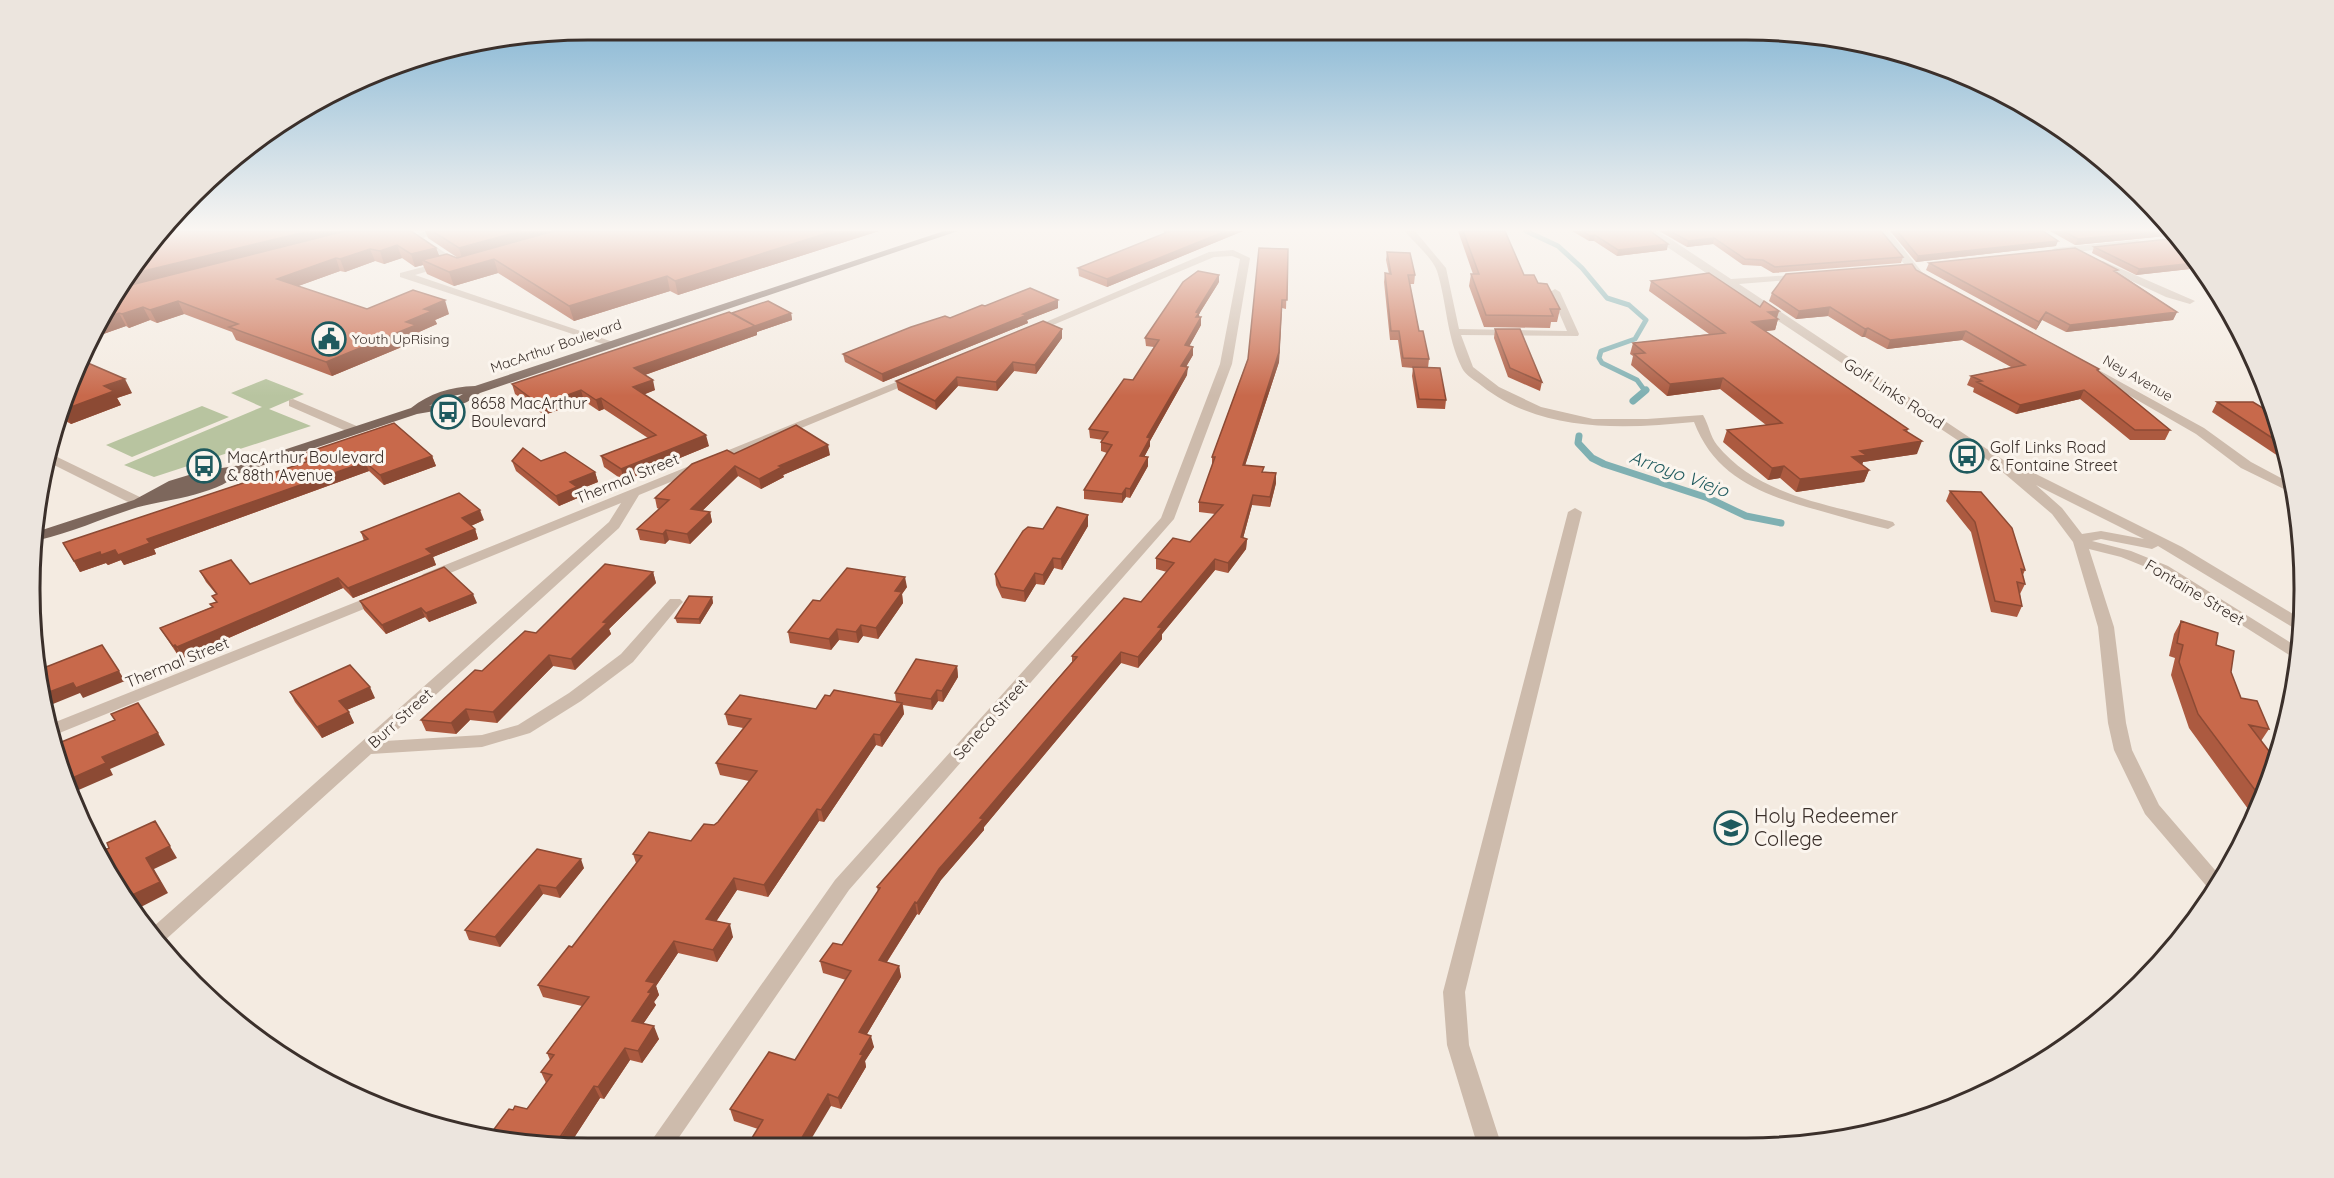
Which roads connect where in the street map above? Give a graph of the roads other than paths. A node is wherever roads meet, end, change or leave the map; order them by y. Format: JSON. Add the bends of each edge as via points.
{"nodes":[{"id":1,"x":437,"y":286,"type":"edge"},
{"id":2,"x":787,"y":286,"type":"edge"},
{"id":3,"x":1138,"y":286,"type":"edge"},
{"id":4,"x":1240,"y":286,"type":"edge"},
{"id":5,"x":1445,"y":286,"type":"edge"},
{"id":6,"x":1735,"y":286,"type":"edge"},
{"id":7,"x":2149,"y":286,"type":"edge"},
{"id":8,"x":1555,"y":292,"type":"dead end"},
{"id":9,"x":2190,"y":302,"type":"dead end"},
{"id":10,"x":1454,"y":332,"type":"junction"},
{"id":11,"x":1015,"y":337,"type":"edge"},
{"id":12,"x":612,"y":344,"type":"junction"},
{"id":13,"x":2074,"y":359,"type":"edge"},
{"id":14,"x":928,"y":373,"type":"edge"},
{"id":15,"x":293,"y":403,"type":"dead end"},
{"id":16,"x":356,"y":430,"type":"junction"},
{"id":17,"x":1996,"y":460,"type":"junction"},
{"id":18,"x":56,"y":461,"type":"edge"},
{"id":19,"x":2284,"y":485,"type":"edge"},
{"id":20,"x":634,"y":493,"type":"junction"},
{"id":21,"x":139,"y":502,"type":"junction"},
{"id":22,"x":1575,"y":512,"type":"dead end"},
{"id":23,"x":1888,"y":525,"type":"dead end"},
{"id":24,"x":44,"y":534,"type":"edge"},
{"id":25,"x":2080,"y":542,"type":"junction"},
{"id":26,"x":416,"y":582,"type":"edge"},
{"id":27,"x":394,"y":591,"type":"edge"},
{"id":28,"x":675,"y":602,"type":"dead end"},
{"id":29,"x":2273,"y":608,"type":"junction"},
{"id":30,"x":2292,"y":621,"type":"edge"},
{"id":31,"x":2290,"y":650,"type":"edge"},
{"id":32,"x":58,"y":728,"type":"edge"},
{"id":33,"x":367,"y":747,"type":"junction"},
{"id":34,"x":2211,"y":878,"type":"edge"},
{"id":35,"x":161,"y":932,"type":"edge"},
{"id":36,"x":665,"y":1138,"type":"edge"},
{"id":37,"x":1487,"y":1138,"type":"edge"}],
"edges":[{"from":1,"to":12,"type":"street"},
{"from":2,"to":12,"type":"main road","name":"MacArthur Boulevard"},
{"from":3,"to":11,"type":"street","name":"Seneca Street"},
{"from":4,"to":36,"type":"street","name":"Seneca Street","via":[[1226,364],[1167,519],[842,885]]},
{"from":5,"to":10,"type":"street"},
{"from":6,"to":17,"type":"street","name":"Golf Links Road"},
{"from":7,"to":9,"type":"street"},
{"from":8,"to":10,"type":"street","via":[[1574,334]]},
{"from":10,"to":23,"type":"street","via":[[1468,369],[1495,390],[1537,410],[1593,423],[1699,418],[1715,450],[1760,487]]},
{"from":12,"to":16,"type":"main road","name":"MacArthur Boulevard","via":[[476,390],[466,399],[438,409],[415,411]]},
{"from":13,"to":19,"type":"street","name":"Ney Avenue","via":[[2200,431],[2246,465]]},
{"from":14,"to":20,"type":"street","name":"Thermal Street"},
{"from":15,"to":16,"type":"street"},
{"from":16,"to":21,"type":"main road","name":"MacArthur Boulevard","via":[[237,470],[203,488]]},
{"from":17,"to":25,"type":"street","name":"Golf Links Road","via":[[2056,511]]},
{"from":17,"to":29,"type":"street","via":[[2177,550]]},
{"from":18,"to":21,"type":"street"},
{"from":20,"to":26,"type":"street","name":"Thermal Street"},
{"from":20,"to":33,"type":"street","name":"Burr Street","via":[[614,525]]},
{"from":21,"to":24,"type":"main road","name":"MacArthur Boulevard"},
{"from":22,"to":37,"type":"street","via":[[1454,992],[1458,1045]]},
{"from":25,"to":29,"type":"street","name":"Fontaine Street","via":[[2102,535],[2154,546]]},
{"from":25,"to":31,"type":"street","name":"Fontaine Street","via":[[2163,569]]},
{"from":25,"to":34,"type":"street","name":"Golf Links Road","via":[[2106,627],[2123,750],[2152,810]]},
{"from":27,"to":32,"type":"street","name":"Thermal Street"},
{"from":28,"to":33,"type":"street","via":[[627,658],[524,729],[482,741]]},
{"from":29,"to":30,"type":"street","name":"Fontaine Street"},
{"from":33,"to":35,"type":"street","name":"Burr Street"}]}
